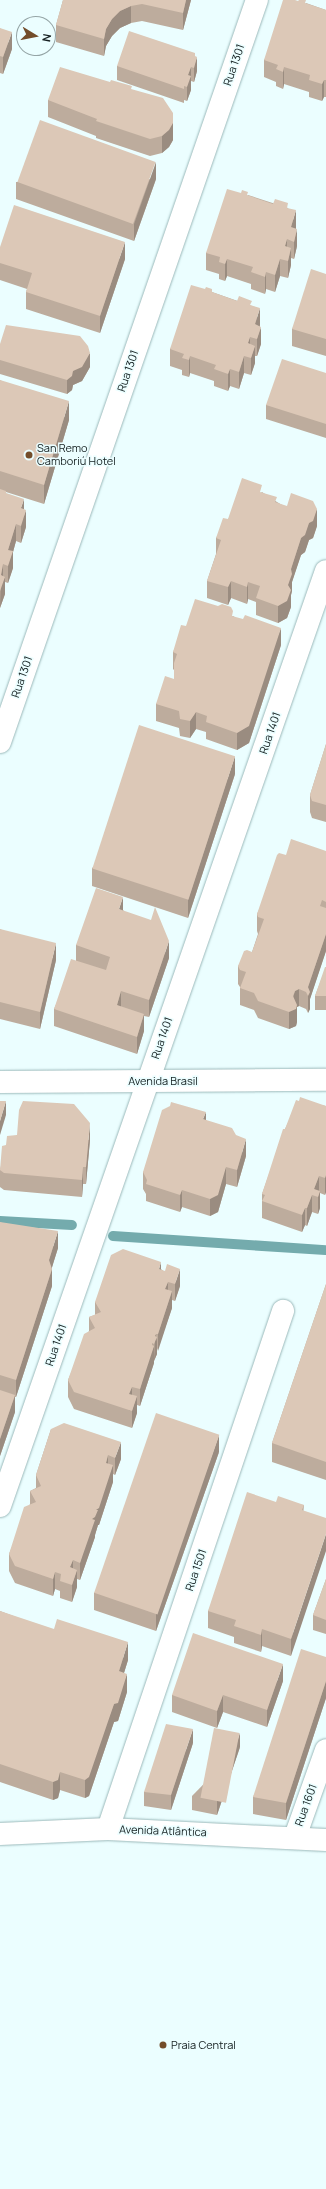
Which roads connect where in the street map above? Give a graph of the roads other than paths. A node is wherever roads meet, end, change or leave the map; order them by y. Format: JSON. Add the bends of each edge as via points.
{"nodes":[{"id":1,"x":257,"y":0,"type":"edge"},
{"id":2,"x":326,"y":571,"type":"edge"},
{"id":3,"x":0,"y":742,"type":"edge"},
{"id":4,"x":326,"y":1080,"type":"edge"},
{"id":5,"x":148,"y":1081,"type":"junction"},
{"id":6,"x":0,"y":1082,"type":"edge"},
{"id":7,"x":283,"y":1311,"type":"dead end"},
{"id":8,"x":0,"y":1506,"type":"edge"},
{"id":9,"x":326,"y":1750,"type":"edge"},
{"id":10,"x":108,"y":1829,"type":"junction"},
{"id":11,"x":0,"y":1834,"type":"edge"},
{"id":12,"x":295,"y":1837,"type":"junction"},
{"id":13,"x":326,"y":1840,"type":"edge"}],
"edges":[{"from":1,"to":3,"type":"street","name":"Rua 1301"},
{"from":2,"to":5,"type":"street","name":"Rua 1401"},
{"from":4,"to":5,"type":"street","name":"Avenida Brasil"},
{"from":5,"to":6,"type":"street","name":"Avenida Brasil"},
{"from":5,"to":8,"type":"street","name":"Rua 1401"},
{"from":7,"to":10,"type":"street","name":"Rua 1501"},
{"from":9,"to":12,"type":"street","name":"Rua 1601"},
{"from":10,"to":11,"type":"street","name":"Avenida Atlântica"},
{"from":10,"to":12,"type":"street","name":"Avenida Atlântica"},
{"from":12,"to":13,"type":"street","name":"Avenida Atlântica"}]}
